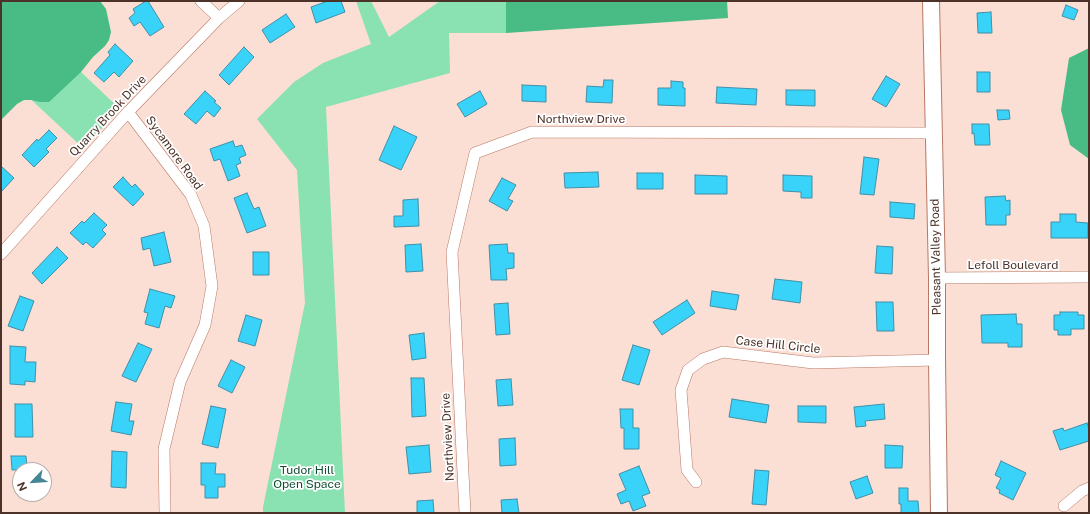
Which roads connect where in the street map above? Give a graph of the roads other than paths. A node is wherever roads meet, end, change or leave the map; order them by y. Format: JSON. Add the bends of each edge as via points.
{"nodes":[{"id":1,"x":201,"y":1,"type":"edge"},
{"id":2,"x":239,"y":1,"type":"edge"},
{"id":3,"x":931,"y":1,"type":"edge"},
{"id":4,"x":219,"y":18,"type":"junction"},
{"id":5,"x":128,"y":112,"type":"junction"},
{"id":6,"x":934,"y":133,"type":"junction"},
{"id":7,"x":1,"y":254,"type":"edge"},
{"id":8,"x":937,"y":278,"type":"junction"},
{"id":9,"x":1089,"y":278,"type":"edge"},
{"id":10,"x":937,"y":360,"type":"junction"},
{"id":11,"x":696,"y":482,"type":"dead end"},
{"id":12,"x":1089,"y":488,"type":"edge"},
{"id":13,"x":1064,"y":506,"type":"dead end"},
{"id":14,"x":165,"y":513,"type":"edge"},
{"id":15,"x":465,"y":513,"type":"edge"},
{"id":16,"x":939,"y":513,"type":"edge"}],
"edges":[{"from":1,"to":4,"type":"street"},
{"from":2,"to":4,"type":"street","name":"Quarry Brook Drive"},
{"from":3,"to":6,"type":"main road","name":"Pleasant Valley Road"},
{"from":4,"to":5,"type":"street","name":"Quarry Brook Drive"},
{"from":5,"to":7,"type":"street","name":"Quarry Brook Drive"},
{"from":5,"to":14,"type":"street","name":"Sycamore Road","via":[[191,195],[204,226],[212,286],[205,325],[180,382],[164,449]]},
{"from":6,"to":8,"type":"main road","name":"Pleasant Valley Road"},
{"from":6,"to":15,"type":"street","name":"Northview Drive","via":[[532,132],[475,153],[452,252]]},
{"from":8,"to":9,"type":"street","name":"Lefoll Boulevard"},
{"from":8,"to":10,"type":"main road","name":"Pleasant Valley Road"},
{"from":10,"to":11,"type":"street","name":"Case Hill Circle","via":[[813,363],[723,352],[703,359],[688,370],[681,390],[687,470]]},
{"from":10,"to":16,"type":"main road","name":"Pleasant Valley Road"},
{"from":12,"to":13,"type":"street"}]}
